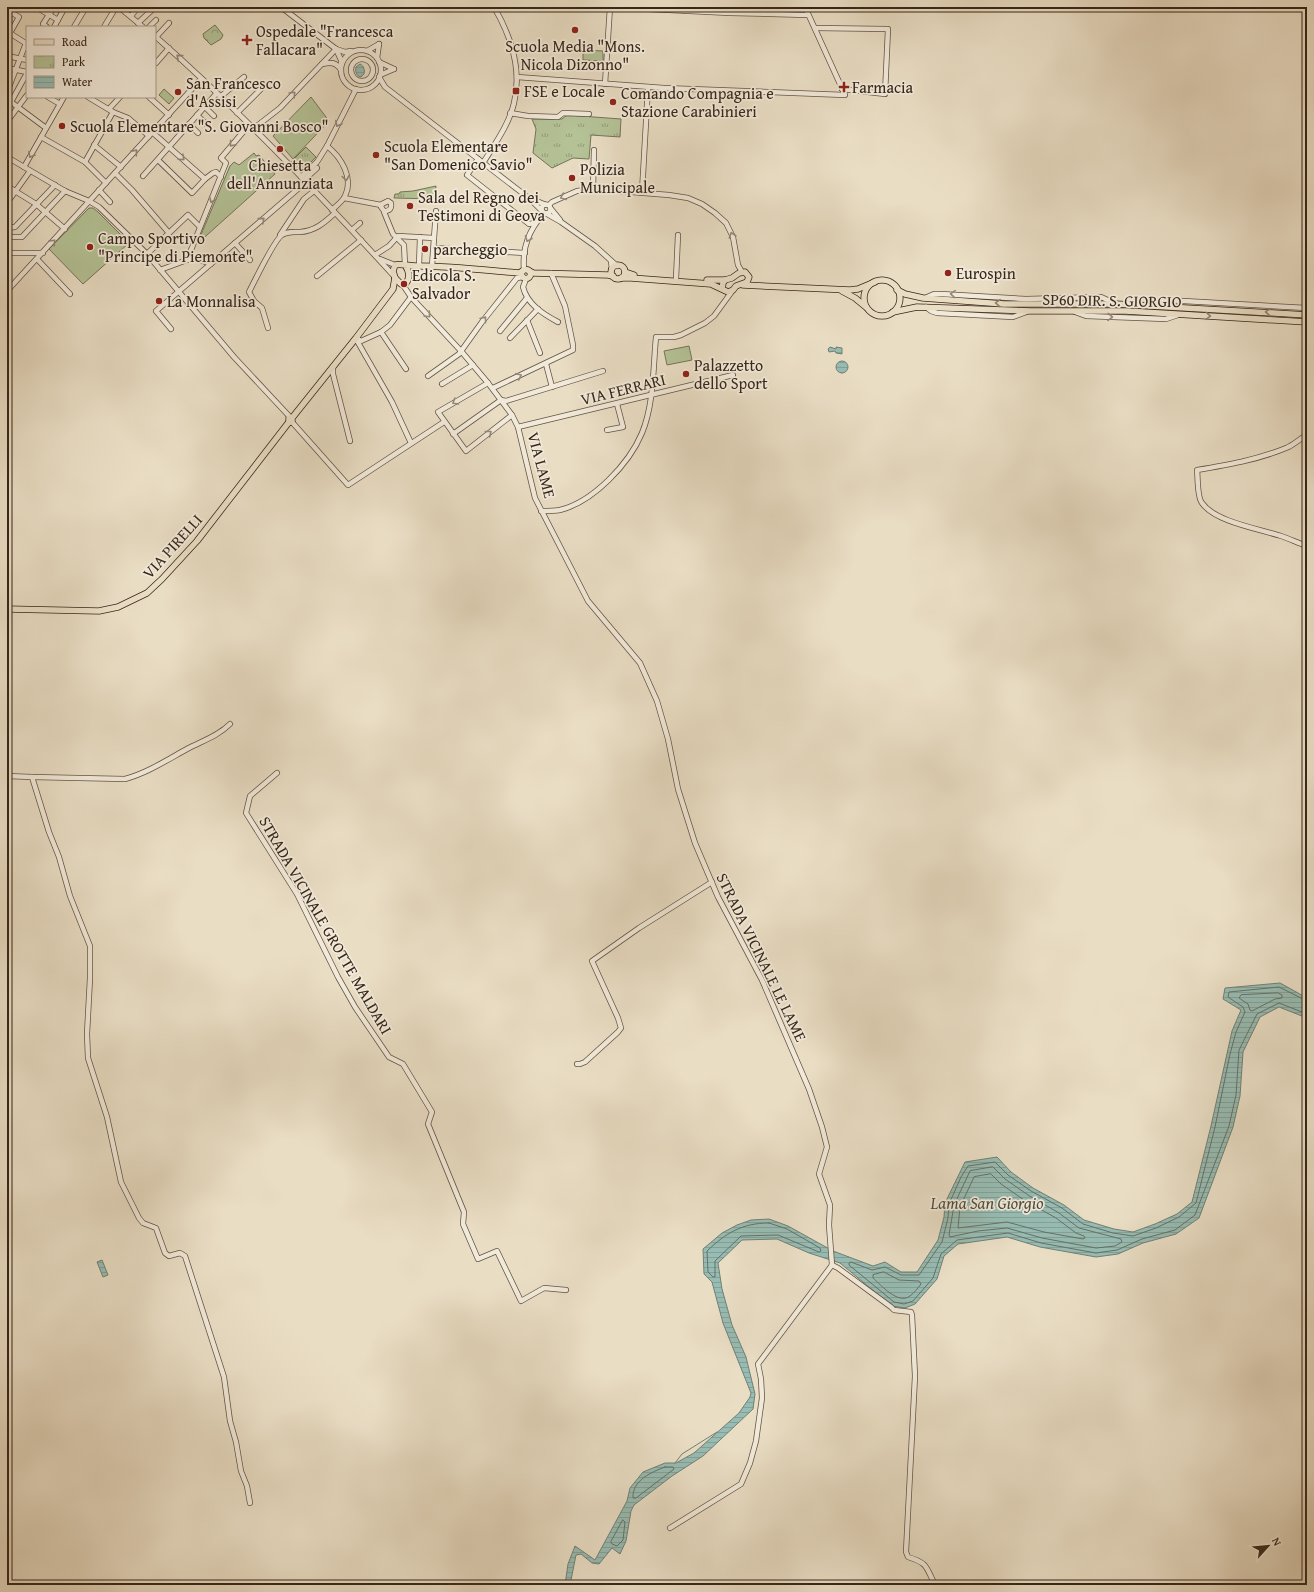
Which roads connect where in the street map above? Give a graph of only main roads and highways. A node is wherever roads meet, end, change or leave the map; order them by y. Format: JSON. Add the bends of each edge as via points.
{"nodes":[{"id":1,"x":405,"y":265,"type":"junction"},
{"id":2,"x":417,"y":266,"type":"junction"},
{"id":3,"x":612,"y":272,"type":"junction"},
{"id":4,"x":625,"y":272,"type":"junction"},
{"id":5,"x":409,"y":274,"type":"junction"},
{"id":6,"x":394,"y":276,"type":"junction"},
{"id":7,"x":749,"y":277,"type":"junction"},
{"id":8,"x":621,"y":278,"type":"junction"},
{"id":9,"x":725,"y":280,"type":"junction"},
{"id":10,"x":875,"y":282,"type":"junction"},
{"id":11,"x":402,"y":285,"type":"junction"},
{"id":12,"x":741,"y":285,"type":"junction"},
{"id":13,"x":764,"y":286,"type":"junction"},
{"id":14,"x":393,"y":289,"type":"junction"},
{"id":15,"x":723,"y":289,"type":"junction"},
{"id":16,"x":840,"y":290,"type":"junction"},
{"id":17,"x":897,"y":290,"type":"junction"},
{"id":18,"x":866,"y":307,"type":"junction"},
{"id":19,"x":893,"y":312,"type":"junction"},
{"id":20,"x":1307,"y":315,"type":"edge"},
{"id":21,"x":1307,"y":322,"type":"edge"},
{"id":22,"x":7,"y":609,"type":"edge"}],
"edges":[{"from":1,"to":2,"type":"main road"},
{"from":1,"to":5,"type":"main road"},
{"from":1,"to":6,"type":"main road","via":[[395,265]]},
{"from":2,"to":3,"type":"main road","via":[[526,274]]},
{"from":2,"to":5,"type":"main road"},
{"from":3,"to":4,"type":"main road","via":[[621,266]]},
{"from":3,"to":8,"type":"main road","via":[[617,279]]},
{"from":4,"to":8,"type":"main road"},
{"from":4,"to":9,"type":"main road","via":[[631,275],[676,279]]},
{"from":5,"to":11,"type":"main road","via":[[408,280]]},
{"from":6,"to":11,"type":"main road"},
{"from":6,"to":14,"type":"main road","name":"VIA PIRELLI"},
{"from":7,"to":9,"type":"main road","via":[[742,272]]},
{"from":7,"to":12,"type":"main road","via":[[747,282]]},
{"from":7,"to":13,"type":"main road"},
{"from":8,"to":15,"type":"main road","via":[[711,284]]},
{"from":9,"to":15,"type":"main road"},
{"from":10,"to":16,"type":"main road","via":[[858,289]]},
{"from":10,"to":17,"type":"main road","via":[[885,281],[894,285]]},
{"from":10,"to":18,"type":"main road","via":[[865,292]]},
{"from":11,"to":14,"type":"main road","name":"VIA PIRELLI"},
{"from":12,"to":13,"type":"main road"},
{"from":12,"to":15,"type":"main road","via":[[728,292]]},
{"from":13,"to":16,"type":"main road"},
{"from":14,"to":22,"type":"main road","name":"VIA PIRELLI","via":[[197,541],[147,593],[104,611]]},
{"from":16,"to":18,"type":"main road"},
{"from":17,"to":19,"type":"main road","via":[[900,299]]},
{"from":20,"to":17,"type":"main road","one_way":true,"via":[[1146,305],[1004,304],[923,298]]},
{"from":18,"to":19,"type":"main road","via":[[870,312],[882,316]]},
{"from":19,"to":21,"type":"main road","name":"SP60 DIR. S. GIORGIO","one_way":true,"via":[[917,307],[1126,311]]}]}
